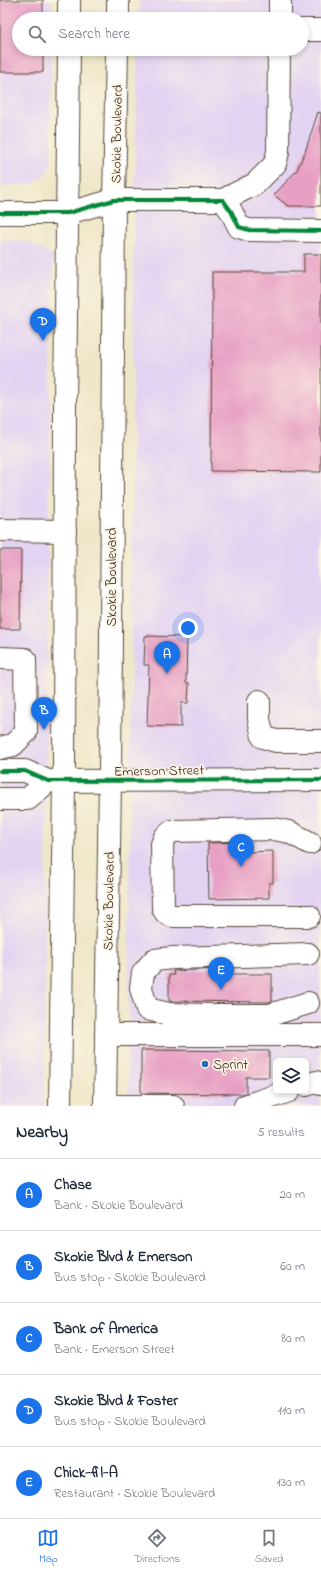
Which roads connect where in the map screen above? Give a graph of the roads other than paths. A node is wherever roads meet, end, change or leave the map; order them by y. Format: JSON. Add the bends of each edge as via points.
{"nodes":[{"id":1,"x":69,"y":0,"type":"edge"},
{"id":2,"x":118,"y":0,"type":"edge"},
{"id":3,"x":280,"y":0,"type":"edge"},
{"id":4,"x":69,"y":12,"type":"edge"},
{"id":5,"x":118,"y":12,"type":"edge"},
{"id":6,"x":280,"y":12,"type":"edge"},
{"id":7,"x":309,"y":30,"type":"edge"},
{"id":8,"x":321,"y":30,"type":"edge"},
{"id":9,"x":69,"y":56,"type":"edge"},
{"id":10,"x":117,"y":56,"type":"edge"},
{"id":11,"x":279,"y":56,"type":"edge"},
{"id":12,"x":114,"y":200,"type":"junction"},
{"id":13,"x":223,"y":200,"type":"junction"},
{"id":14,"x":0,"y":213,"type":"edge"},
{"id":15,"x":68,"y":213,"type":"junction"},
{"id":16,"x":321,"y":231,"type":"edge"},
{"id":17,"x":0,"y":530,"type":"edge"},
{"id":18,"x":65,"y":531,"type":"junction"},
{"id":19,"x":0,"y":658,"type":"edge"},
{"id":20,"x":259,"y":701,"type":"dead end"},
{"id":21,"x":321,"y":741,"type":"edge"},
{"id":22,"x":0,"y":748,"type":"edge"},
{"id":23,"x":0,"y":771,"type":"edge"},
{"id":24,"x":321,"y":780,"type":"edge"},
{"id":25,"x":56,"y":781,"type":"junction"},
{"id":26,"x":110,"y":782,"type":"junction"},
{"id":27,"x":0,"y":799,"type":"edge"},
{"id":28,"x":310,"y":843,"type":"dead end"},
{"id":29,"x":309,"y":916,"type":"dead end"},
{"id":30,"x":308,"y":954,"type":"dead end"},
{"id":31,"x":308,"y":1003,"type":"dead end"},
{"id":32,"x":106,"y":1035,"type":"junction"},
{"id":33,"x":321,"y":1035,"type":"edge"},
{"id":34,"x":309,"y":1084,"type":"edge"},
{"id":35,"x":321,"y":1084,"type":"edge"},
{"id":36,"x":280,"y":1094,"type":"edge"},
{"id":37,"x":60,"y":1106,"type":"edge"},
{"id":38,"x":106,"y":1106,"type":"edge"},
{"id":39,"x":150,"y":1106,"type":"edge"},
{"id":40,"x":173,"y":1106,"type":"edge"},
{"id":41,"x":245,"y":1106,"type":"edge"}],
"edges":[{"from":1,"to":4,"type":"main road"},
{"from":2,"to":5,"type":"main road"},
{"from":3,"to":6,"type":"main road"},
{"from":7,"to":8,"type":"main road"},
{"from":9,"to":15,"type":"main road"},
{"from":10,"to":12,"type":"main road","name":"Skokie Boulevard"},
{"from":11,"to":13,"type":"main road","via":[[278,152],[275,164],[255,184]]},
{"from":12,"to":13,"type":"main road"},
{"from":12,"to":15,"type":"main road"},
{"from":12,"to":26,"type":"main road","name":"Skokie Boulevard"},
{"from":13,"to":16,"type":"main road","via":[[239,227],[243,229]]},
{"from":14,"to":15,"type":"main road"},
{"from":15,"to":18,"type":"main road"},
{"from":17,"to":18,"type":"main road"},
{"from":18,"to":25,"type":"main road"},
{"from":19,"to":22,"type":"main road","via":[[25,658],[26,732],[13,745]]},
{"from":20,"to":21,"type":"main road","via":[[258,719],[263,737],[276,741]]},
{"from":23,"to":25,"type":"main road","name":"Emerson Street","via":[[25,771]]},
{"from":24,"to":26,"type":"main road","name":"Emerson Street"},
{"from":25,"to":26,"type":"main road","name":"Emerson Street"},
{"from":25,"to":27,"type":"main road","via":[[28,799]]},
{"from":25,"to":37,"type":"main road"},
{"from":26,"to":32,"type":"main road","name":"Skokie Boulevard"},
{"from":28,"to":29,"type":"main road","via":[[288,832],[274,829],[172,831],[165,836],[162,844],[163,908],[166,914]]},
{"from":30,"to":31,"type":"main road","via":[[154,960],[143,973],[141,988],[147,1009],[169,1014],[270,1015]]},
{"from":32,"to":33,"type":"main road"},
{"from":32,"to":38,"type":"main road","name":"Skokie Boulevard"},
{"from":34,"to":35,"type":"main road","via":[[316,1082]]},
{"from":36,"to":41,"type":"main road"},
{"from":38,"to":39,"type":"main road"},
{"from":39,"to":40,"type":"main road"}]}
